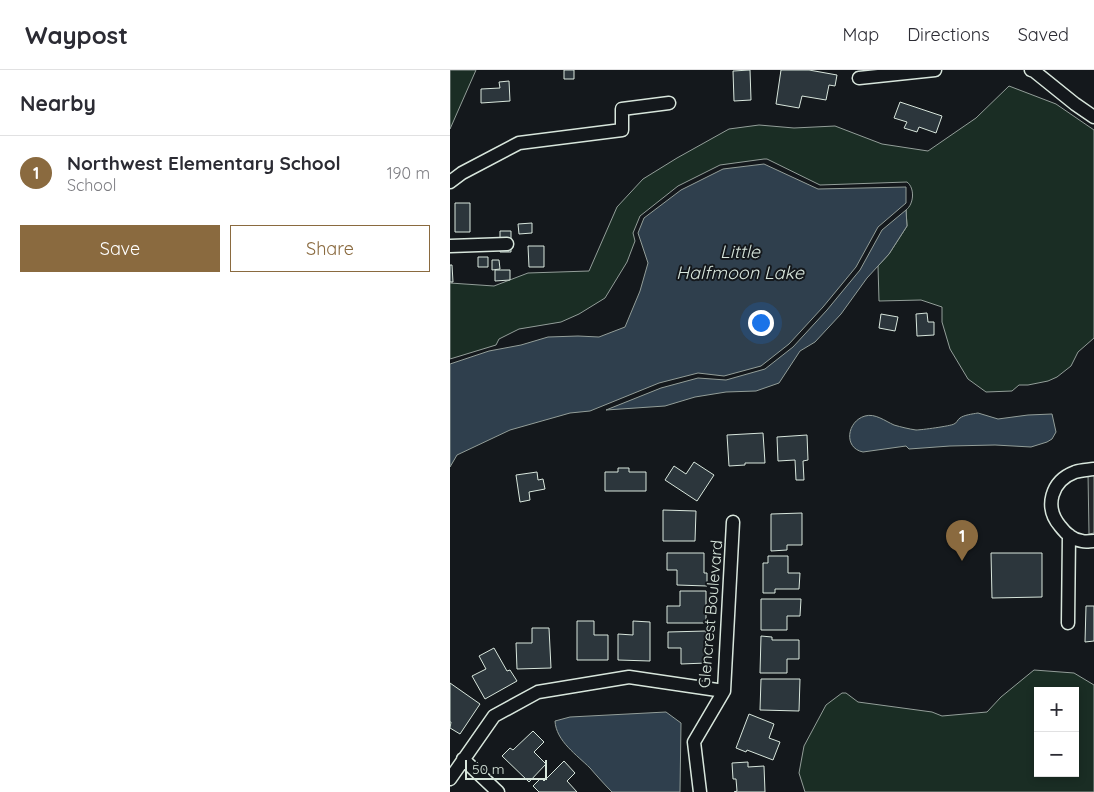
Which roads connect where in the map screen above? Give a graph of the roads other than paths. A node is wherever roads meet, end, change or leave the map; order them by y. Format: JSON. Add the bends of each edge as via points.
{"nodes":[{"id":1,"x":935,"y":70,"type":"edge"},
{"id":2,"x":1031,"y":70,"type":"edge"},
{"id":3,"x":859,"y":78,"type":"dead end"},
{"id":4,"x":669,"y":103,"type":"dead end"},
{"id":5,"x":1094,"y":117,"type":"edge"},
{"id":6,"x":450,"y":182,"type":"edge"},
{"id":7,"x":507,"y":244,"type":"dead end"},
{"id":8,"x":450,"y":246,"type":"edge"},
{"id":9,"x":1094,"y":470,"type":"edge"},
{"id":10,"x":733,"y":522,"type":"dead end"},
{"id":11,"x":1069,"y":535,"type":"junction"},
{"id":12,"x":1094,"y":541,"type":"edge"},
{"id":13,"x":1068,"y":623,"type":"dead end"},
{"id":14,"x":724,"y":691,"type":"junction"},
{"id":15,"x":463,"y":759,"type":"junction"},
{"id":16,"x":450,"y":779,"type":"edge"},
{"id":17,"x":498,"y":792,"type":"edge"},
{"id":18,"x":700,"y":792,"type":"edge"}],
"edges":[{"from":1,"to":3,"type":"street"},
{"from":2,"to":5,"type":"street"},
{"from":4,"to":6,"type":"street","via":[[622,110],[622,130],[519,143]]},
{"from":7,"to":8,"type":"street"},
{"from":9,"to":11,"type":"street","via":[[1074,473],[1055,488],[1051,509],[1055,520]]},
{"from":10,"to":14,"type":"street","name":"Glencrest Boulevard"},
{"from":11,"to":12,"type":"street","via":[[1083,542]]},
{"from":11,"to":13,"type":"street"},
{"from":14,"to":15,"type":"street","via":[[629,677],[538,692],[494,716]]},
{"from":14,"to":18,"type":"street","name":"Glencrest Boulevard","via":[[694,742]]},
{"from":15,"to":16,"type":"street"},
{"from":15,"to":17,"type":"street"}]}
